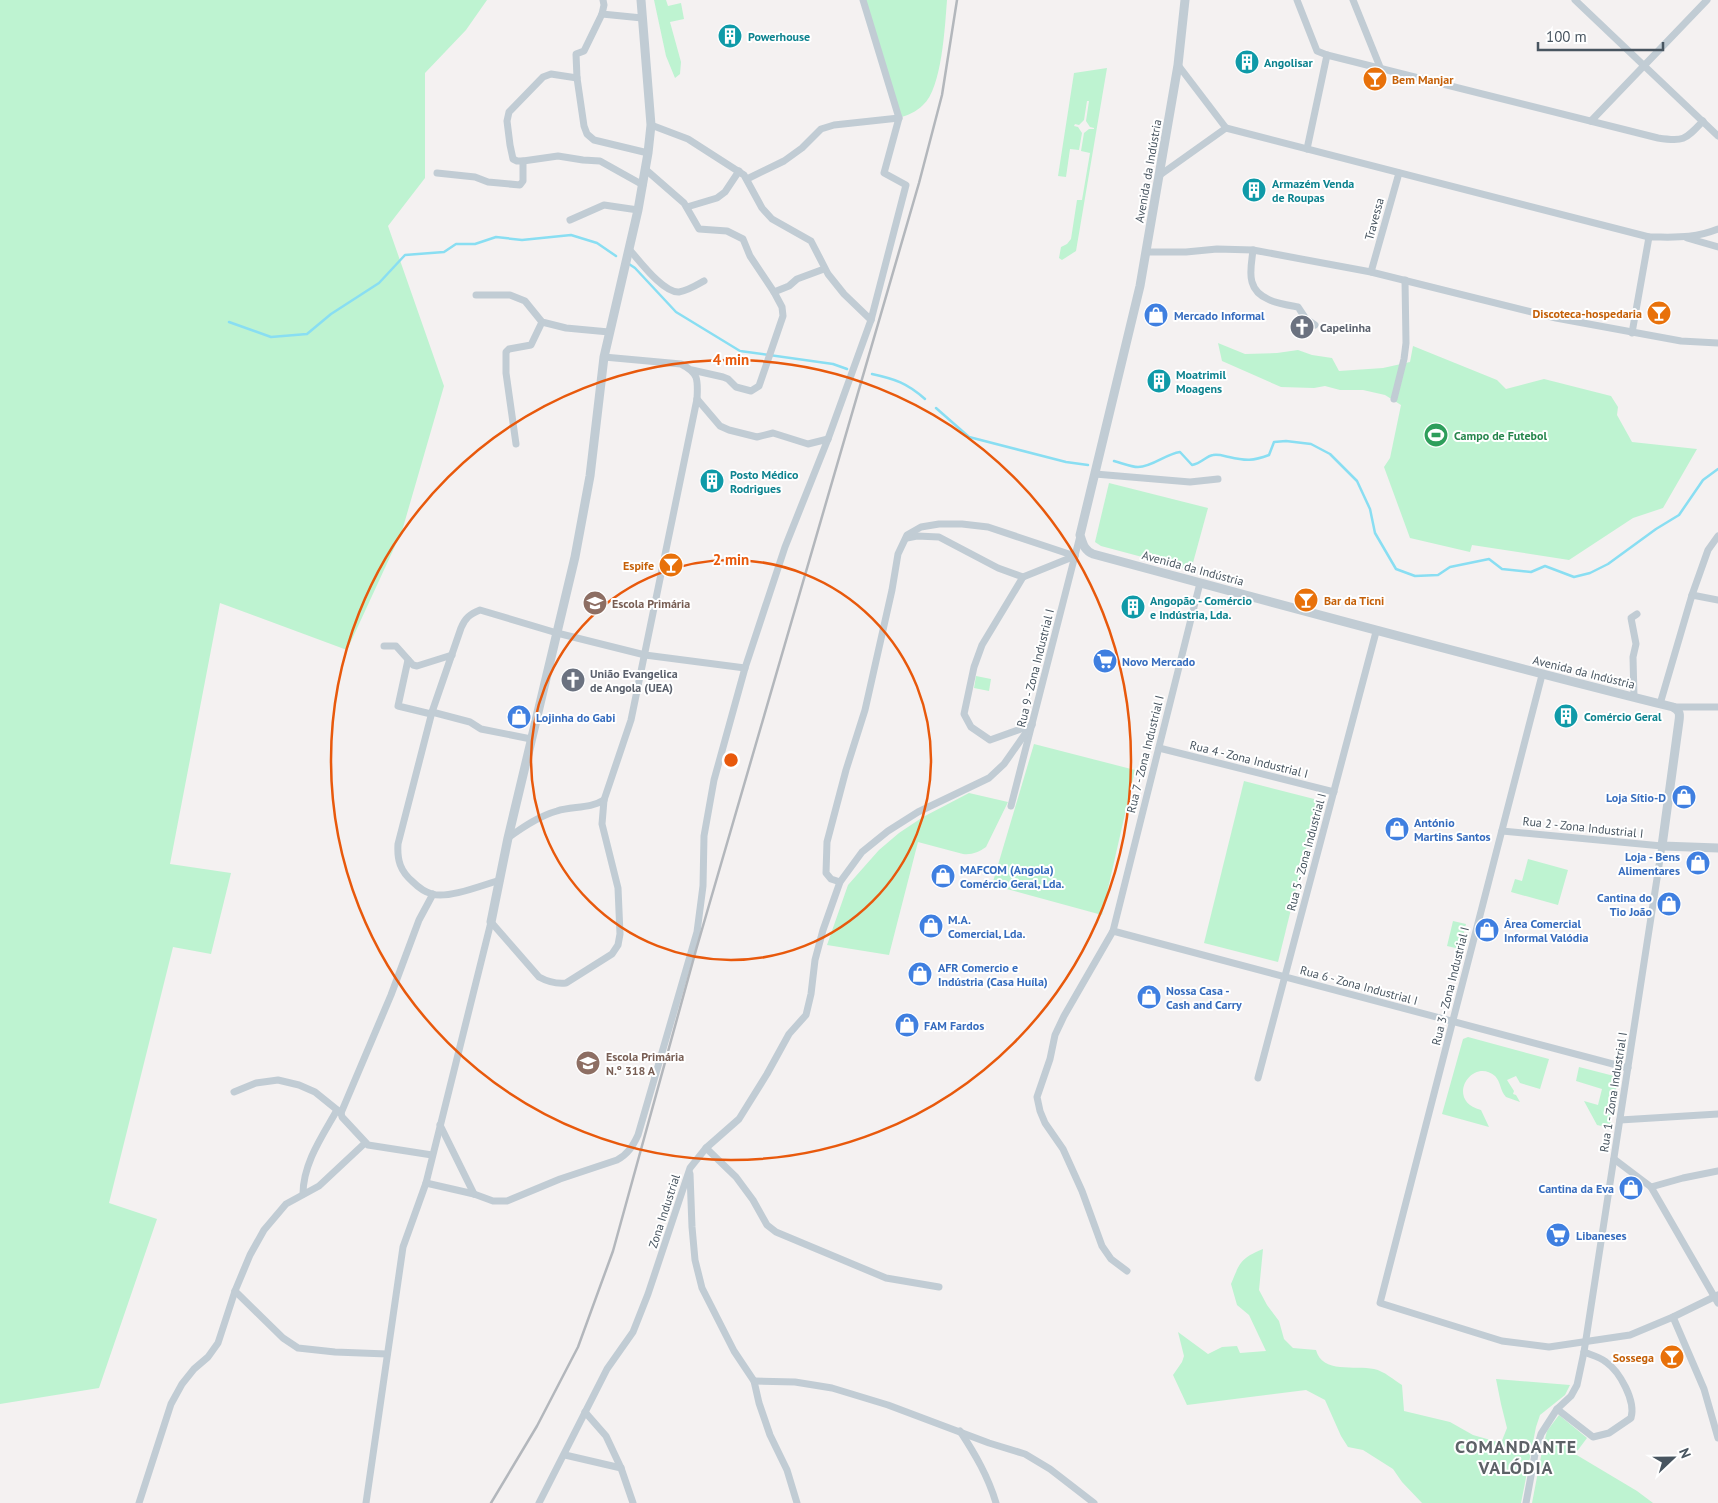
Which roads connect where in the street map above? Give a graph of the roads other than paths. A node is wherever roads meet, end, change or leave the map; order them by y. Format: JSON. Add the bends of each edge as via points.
{"nodes":[{"id":1,"x":603,"y":0,"type":"edge"},
{"id":2,"x":641,"y":0,"type":"edge"},
{"id":3,"x":863,"y":0,"type":"edge"},
{"id":4,"x":1185,"y":0,"type":"edge"},
{"id":5,"x":1297,"y":0,"type":"edge"},
{"id":6,"x":1353,"y":0,"type":"edge"},
{"id":7,"x":1575,"y":0,"type":"edge"},
{"id":8,"x":1707,"y":0,"type":"edge"},
{"id":9,"x":602,"y":14,"type":"junction"},
{"id":10,"x":642,"y":18,"type":"junction"},
{"id":11,"x":1327,"y":55,"type":"junction"},
{"id":12,"x":1178,"y":65,"type":"junction"},
{"id":13,"x":1644,"y":65,"type":"junction"},
{"id":14,"x":1380,"y":68,"type":"junction"},
{"id":15,"x":577,"y":78,"type":"junction"},
{"id":16,"x":899,"y":118,"type":"junction"},
{"id":17,"x":1591,"y":121,"type":"junction"},
{"id":18,"x":1703,"y":121,"type":"junction"},
{"id":19,"x":651,"y":125,"type":"junction"},
{"id":20,"x":1226,"y":128,"type":"junction"},
{"id":21,"x":1718,"y":136,"type":"edge"},
{"id":22,"x":1307,"y":149,"type":"junction"},
{"id":23,"x":648,"y":153,"type":"junction"},
{"id":24,"x":523,"y":161,"type":"junction"},
{"id":25,"x":645,"y":169,"type":"junction"},
{"id":26,"x":739,"y":171,"type":"junction"},
{"id":27,"x":437,"y":172,"type":"dead end"},
{"id":28,"x":1398,"y":173,"type":"junction"},
{"id":29,"x":1160,"y":175,"type":"junction"},
{"id":30,"x":747,"y":179,"type":"junction"},
{"id":31,"x":643,"y":185,"type":"junction"},
{"id":32,"x":687,"y":207,"type":"junction"},
{"id":33,"x":638,"y":210,"type":"junction"},
{"id":34,"x":570,"y":220,"type":"dead end"},
{"id":35,"x":1718,"y":229,"type":"edge"},
{"id":36,"x":1650,"y":237,"type":"junction"},
{"id":37,"x":1686,"y":238,"type":"junction"},
{"id":38,"x":1718,"y":248,"type":"edge"},
{"id":39,"x":629,"y":249,"type":"junction"},
{"id":40,"x":1253,"y":250,"type":"junction"},
{"id":41,"x":1147,"y":252,"type":"junction"},
{"id":42,"x":824,"y":269,"type":"junction"},
{"id":43,"x":1371,"y":272,"type":"junction"},
{"id":44,"x":1405,"y":280,"type":"junction"},
{"id":45,"x":704,"y":281,"type":"dead end"},
{"id":46,"x":774,"y":292,"type":"junction"},
{"id":47,"x":476,"y":295,"type":"dead end"},
{"id":48,"x":871,"y":320,"type":"junction"},
{"id":49,"x":542,"y":322,"type":"junction"},
{"id":50,"x":1315,"y":325,"type":"dead end"},
{"id":51,"x":609,"y":332,"type":"junction"},
{"id":52,"x":1632,"y":333,"type":"junction"},
{"id":53,"x":1718,"y":343,"type":"edge"},
{"id":54,"x":604,"y":357,"type":"junction"},
{"id":55,"x":692,"y":370,"type":"junction"},
{"id":56,"x":697,"y":398,"type":"junction"},
{"id":57,"x":1394,"y":399,"type":"dead end"},
{"id":58,"x":828,"y":439,"type":"junction"},
{"id":59,"x":516,"y":444,"type":"dead end"},
{"id":60,"x":1095,"y":474,"type":"junction"},
{"id":61,"x":1218,"y":479,"type":"dead end"},
{"id":62,"x":1080,"y":535,"type":"junction"},
{"id":63,"x":1718,"y":536,"type":"edge"},
{"id":64,"x":904,"y":539,"type":"junction"},
{"id":65,"x":1075,"y":556,"type":"junction"},
{"id":66,"x":1023,"y":577,"type":"junction"},
{"id":67,"x":1200,"y":583,"type":"junction"},
{"id":68,"x":1692,"y":595,"type":"junction"},
{"id":69,"x":1718,"y":600,"type":"edge"},
{"id":70,"x":1637,"y":614,"type":"dead end"},
{"id":71,"x":1376,"y":632,"type":"junction"},
{"id":72,"x":557,"y":633,"type":"junction"},
{"id":73,"x":384,"y":646,"type":"dead end"},
{"id":74,"x":452,"y":654,"type":"junction"},
{"id":75,"x":645,"y":655,"type":"junction"},
{"id":76,"x":408,"y":660,"type":"junction"},
{"id":77,"x":745,"y":668,"type":"junction"},
{"id":78,"x":1542,"y":675,"type":"junction"},
{"id":79,"x":1634,"y":697,"type":"junction"},
{"id":80,"x":1660,"y":704,"type":"junction"},
{"id":81,"x":1673,"y":707,"type":"junction"},
{"id":82,"x":1718,"y":707,"type":"edge"},
{"id":83,"x":431,"y":713,"type":"junction"},
{"id":84,"x":1032,"y":724,"type":"junction"},
{"id":85,"x":531,"y":739,"type":"junction"},
{"id":86,"x":1159,"y":748,"type":"junction"},
{"id":87,"x":1334,"y":792,"type":"junction"},
{"id":88,"x":604,"y":800,"type":"junction"},
{"id":89,"x":1011,"y":806,"type":"dead end"},
{"id":90,"x":1502,"y":830,"type":"junction"},
{"id":91,"x":508,"y":838,"type":"junction"},
{"id":92,"x":1662,"y":846,"type":"junction"},
{"id":93,"x":1718,"y":848,"type":"edge"},
{"id":94,"x":500,"y":880,"type":"junction"},
{"id":95,"x":840,"y":882,"type":"junction"},
{"id":96,"x":433,"y":894,"type":"junction"},
{"id":97,"x":491,"y":922,"type":"junction"},
{"id":98,"x":1113,"y":931,"type":"junction"},
{"id":99,"x":1284,"y":977,"type":"junction"},
{"id":100,"x":1452,"y":1021,"type":"junction"},
{"id":101,"x":1628,"y":1068,"type":"junction"},
{"id":102,"x":1258,"y":1078,"type":"dead end"},
{"id":103,"x":234,"y":1092,"type":"dead end"},
{"id":104,"x":339,"y":1112,"type":"junction"},
{"id":105,"x":1718,"y":1114,"type":"edge"},
{"id":106,"x":1620,"y":1120,"type":"junction"},
{"id":107,"x":440,"y":1125,"type":"junction"},
{"id":108,"x":365,"y":1143,"type":"junction"},
{"id":109,"x":706,"y":1148,"type":"junction"},
{"id":110,"x":432,"y":1155,"type":"junction"},
{"id":111,"x":1614,"y":1159,"type":"junction"},
{"id":112,"x":690,"y":1168,"type":"junction"},
{"id":113,"x":1718,"y":1171,"type":"edge"},
{"id":114,"x":426,"y":1183,"type":"junction"},
{"id":115,"x":1651,"y":1187,"type":"junction"},
{"id":116,"x":303,"y":1194,"type":"junction"},
{"id":117,"x":474,"y":1194,"type":"junction"},
{"id":118,"x":1127,"y":1271,"type":"dead end"},
{"id":119,"x":940,"y":1286,"type":"dead end"},
{"id":120,"x":234,"y":1291,"type":"junction"},
{"id":121,"x":1716,"y":1296,"type":"edge"},
{"id":122,"x":1718,"y":1303,"type":"edge"},
{"id":123,"x":1673,"y":1317,"type":"junction"},
{"id":124,"x":1586,"y":1342,"type":"junction"},
{"id":125,"x":1584,"y":1352,"type":"junction"},
{"id":126,"x":387,"y":1354,"type":"junction"},
{"id":127,"x":754,"y":1381,"type":"junction"},
{"id":128,"x":1557,"y":1409,"type":"junction"},
{"id":129,"x":585,"y":1412,"type":"junction"},
{"id":130,"x":960,"y":1431,"type":"junction"},
{"id":131,"x":1718,"y":1438,"type":"edge"},
{"id":132,"x":565,"y":1455,"type":"junction"},
{"id":133,"x":622,"y":1468,"type":"junction"},
{"id":134,"x":139,"y":1503,"type":"edge"},
{"id":135,"x":366,"y":1503,"type":"edge"},
{"id":136,"x":540,"y":1503,"type":"edge"},
{"id":137,"x":633,"y":1503,"type":"edge"},
{"id":138,"x":797,"y":1503,"type":"edge"},
{"id":139,"x":996,"y":1503,"type":"edge"},
{"id":140,"x":1094,"y":1503,"type":"edge"},
{"id":141,"x":1526,"y":1503,"type":"edge"}],
"edges":[{"from":1,"to":9,"type":"street"},
{"from":2,"to":10,"type":"street"},
{"from":3,"to":16,"type":"street"},
{"from":4,"to":12,"type":"street","name":"Avenida da Indústria"},
{"from":5,"to":11,"type":"street","via":[[1317,51]]},
{"from":6,"to":14,"type":"street"},
{"from":7,"to":13,"type":"street"},
{"from":8,"to":13,"type":"street"},
{"from":9,"to":10,"type":"street"},
{"from":9,"to":15,"type":"street","via":[[584,51],[576,54]]},
{"from":10,"to":19,"type":"street"},
{"from":11,"to":14,"type":"street"},
{"from":11,"to":22,"type":"street"},
{"from":12,"to":20,"type":"street"},
{"from":12,"to":29,"type":"street","name":"Avenida da Indústria"},
{"from":13,"to":17,"type":"street"},
{"from":13,"to":18,"type":"street"},
{"from":14,"to":17,"type":"street"},
{"from":15,"to":23,"type":"street","via":[[588,134],[594,140]]},
{"from":15,"to":24,"type":"street","via":[[552,74],[543,77],[509,112],[507,121],[513,158]]},
{"from":16,"to":30,"type":"street","via":[[821,129],[784,161]]},
{"from":16,"to":48,"type":"street","via":[[884,173],[906,185]]},
{"from":17,"to":18,"type":"street","via":[[1677,141],[1688,136]]},
{"from":18,"to":21,"type":"street"},
{"from":19,"to":23,"type":"street"},
{"from":19,"to":26,"type":"street","via":[[688,139]]},
{"from":20,"to":22,"type":"street"},
{"from":20,"to":29,"type":"street"},
{"from":22,"to":28,"type":"street"},
{"from":23,"to":25,"type":"street"},
{"from":24,"to":27,"type":"street","via":[[520,185]]},
{"from":24,"to":31,"type":"street","via":[[558,156],[600,161]]},
{"from":25,"to":31,"type":"street"},
{"from":25,"to":32,"type":"street"},
{"from":26,"to":30,"type":"street"},
{"from":26,"to":32,"type":"street","via":[[721,196]]},
{"from":28,"to":36,"type":"street"},
{"from":28,"to":43,"type":"street","name":"Travessa"},
{"from":29,"to":41,"type":"street","name":"Avenida da Indústria"},
{"from":30,"to":42,"type":"street","via":[[772,220],[811,241]]},
{"from":31,"to":33,"type":"street"},
{"from":32,"to":46,"type":"street","via":[[699,230],[727,231],[743,239],[750,256]]},
{"from":33,"to":34,"type":"street","via":[[604,205]]},
{"from":33,"to":39,"type":"street"},
{"from":35,"to":37,"type":"street"},
{"from":36,"to":37,"type":"street"},
{"from":36,"to":52,"type":"street"},
{"from":37,"to":38,"type":"street"},
{"from":39,"to":45,"type":"street","via":[[669,290],[682,292]]},
{"from":39,"to":51,"type":"street"},
{"from":40,"to":41,"type":"street"},
{"from":40,"to":43,"type":"street"},
{"from":40,"to":50,"type":"street","via":[[1251,273],[1255,289],[1278,304],[1298,307]]},
{"from":41,"to":60,"type":"street","name":"Avenida da Indústria"},
{"from":42,"to":46,"type":"street"},
{"from":42,"to":48,"type":"street"},
{"from":43,"to":44,"type":"street"},
{"from":44,"to":52,"type":"street","via":[[1556,318]]},
{"from":44,"to":57,"type":"street","via":[[1406,343]]},
{"from":46,"to":55,"type":"street","via":[[783,316],[756,390],[751,392],[736,387],[724,377]]},
{"from":47,"to":49,"type":"street","via":[[518,298],[525,301]]},
{"from":48,"to":58,"type":"street"},
{"from":49,"to":51,"type":"street"},
{"from":49,"to":59,"type":"street","via":[[531,345],[506,352]]},
{"from":51,"to":54,"type":"street"},
{"from":52,"to":53,"type":"street"},
{"from":54,"to":55,"type":"street","via":[[681,364]]},
{"from":54,"to":72,"type":"street","via":[[590,476]]},
{"from":55,"to":56,"type":"street","via":[[698,381]]},
{"from":56,"to":58,"type":"street","via":[[720,426],[729,430],[757,437],[773,433],[808,444]]},
{"from":56,"to":75,"type":"street"},
{"from":58,"to":77,"type":"street"},
{"from":60,"to":61,"type":"street","via":[[1190,482]]},
{"from":60,"to":62,"type":"street","name":"Avenida da Indústria"},
{"from":62,"to":65,"type":"street","name":"Rua 9 - Zona Industrial I"},
{"from":62,"to":67,"type":"street","name":"Avenida da Indústria","via":[[1084,548],[1093,554]]},
{"from":63,"to":68,"type":"street","via":[[1708,550]]},
{"from":64,"to":65,"type":"street","via":[[922,527],[962,524],[988,527]]},
{"from":64,"to":66,"type":"street","via":[[939,537],[998,568]]},
{"from":64,"to":95,"type":"street","via":[[898,554],[865,710],[827,842],[826,873]]},
{"from":65,"to":66,"type":"street"},
{"from":65,"to":84,"type":"street","name":"Rua 9 - Zona Industrial I"},
{"from":66,"to":84,"type":"street","via":[[982,645],[964,714],[972,727],[990,740]]},
{"from":67,"to":71,"type":"street","name":"Avenida da Indústria"},
{"from":67,"to":86,"type":"street","name":"Rua 7 - Zona Industrial I"},
{"from":68,"to":69,"type":"street"},
{"from":68,"to":80,"type":"street"},
{"from":70,"to":79,"type":"street","via":[[1631,618],[1636,644],[1633,657]]},
{"from":71,"to":78,"type":"street","name":"Avenida da Indústria"},
{"from":71,"to":87,"type":"street","name":"Rua 5 - Zona Industrial I"},
{"from":72,"to":74,"type":"street","via":[[480,610],[464,621]]},
{"from":72,"to":75,"type":"street"},
{"from":72,"to":85,"type":"street"},
{"from":73,"to":76,"type":"street","via":[[396,646]]},
{"from":74,"to":76,"type":"street","via":[[417,666]]},
{"from":74,"to":83,"type":"street"},
{"from":75,"to":77,"type":"street"},
{"from":75,"to":88,"type":"street","via":[[631,720]]},
{"from":76,"to":83,"type":"street","via":[[398,706]]},
{"from":77,"to":117,"type":"street","via":[[714,780],[704,836],[704,886],[698,932],[632,1147],[617,1160],[507,1201],[493,1201]]},
{"from":78,"to":79,"type":"street","name":"Avenida da Indústria"},
{"from":78,"to":90,"type":"street","name":"Rua 3 - Zona Industrial I"},
{"from":79,"to":80,"type":"street","name":"Avenida da Indústria"},
{"from":80,"to":81,"type":"street","name":"Avenida da Indústria"},
{"from":81,"to":82,"type":"street"},
{"from":81,"to":92,"type":"street","via":[[1680,714]]},
{"from":83,"to":85,"type":"street","via":[[470,722],[481,729]]},
{"from":83,"to":96,"type":"street","via":[[398,844],[398,857],[406,877]]},
{"from":84,"to":89,"type":"street","name":"Rua 9 - Zona Industrial I"},
{"from":84,"to":95,"type":"street","name":"Zona Industrial","via":[[1004,764],[989,778],[918,812],[888,831],[862,852]]},
{"from":85,"to":91,"type":"street"},
{"from":86,"to":87,"type":"street","name":"Rua 4 - Zona Industrial I"},
{"from":86,"to":98,"type":"street","name":"Rua 7 - Zona Industrial I"},
{"from":87,"to":99,"type":"street","name":"Rua 5 - Zona Industrial I"},
{"from":88,"to":91,"type":"street","via":[[592,806],[550,813]]},
{"from":88,"to":97,"type":"street","via":[[602,824],[618,888],[620,934],[612,954],[566,982],[549,982],[539,977]]},
{"from":90,"to":92,"type":"street","name":"Rua 2 - Zona Industrial I"},
{"from":90,"to":100,"type":"street","name":"Rua 3 - Zona Industrial I"},
{"from":91,"to":94,"type":"street"},
{"from":92,"to":93,"type":"street"},
{"from":92,"to":101,"type":"street","name":"Rua 1 - Zona Industrial I"},
{"from":94,"to":96,"type":"street","via":[[450,894]]},
{"from":94,"to":97,"type":"street"},
{"from":95,"to":109,"type":"street","name":"Zona Industrial","via":[[815,960],[806,1015],[789,1034],[739,1119]]},
{"from":96,"to":104,"type":"street"},
{"from":97,"to":107,"type":"street"},
{"from":98,"to":99,"type":"street","name":"Rua 6 - Zona Industrial I"},
{"from":98,"to":118,"type":"street","name":"Rua 7 - Zona Industrial I","via":[[1064,1016],[1037,1097],[1046,1124],[1063,1149],[1082,1191],[1102,1246],[1111,1259]]},
{"from":99,"to":100,"type":"street","name":"Rua 6 - Zona Industrial I"},
{"from":99,"to":102,"type":"street","name":"Rua 5 - Zona Industrial I"},
{"from":100,"to":101,"type":"street","name":"Rua 6 - Zona Industrial I"},
{"from":100,"to":124,"type":"street","name":"Rua 3 - Zona Industrial I","via":[[1380,1303],[1502,1341],[1549,1347]]},
{"from":101,"to":106,"type":"street","name":"Rua 1 - Zona Industrial I"},
{"from":103,"to":104,"type":"street","via":[[256,1083],[278,1080],[315,1092]]},
{"from":104,"to":108,"type":"street"},
{"from":104,"to":116,"type":"street","via":[[315,1151]]},
{"from":105,"to":106,"type":"street"},
{"from":106,"to":111,"type":"street","name":"Rua 1 - Zona Industrial I"},
{"from":107,"to":110,"type":"street"},
{"from":107,"to":117,"type":"street"},
{"from":108,"to":110,"type":"street"},
{"from":108,"to":116,"type":"street","via":[[319,1186]]},
{"from":109,"to":112,"type":"street","name":"Zona Industrial"},
{"from":109,"to":119,"type":"street","via":[[736,1177],[767,1225],[776,1232],[886,1278]]},
{"from":110,"to":114,"type":"street"},
{"from":111,"to":115,"type":"street"},
{"from":111,"to":124,"type":"street","name":"Rua 1 - Zona Industrial I"},
{"from":112,"to":127,"type":"street","via":[[695,1260],[702,1288],[734,1351]]},
{"from":112,"to":129,"type":"street","name":"Zona Industrial","via":[[633,1332],[607,1369]]},
{"from":113,"to":115,"type":"street"},
{"from":114,"to":117,"type":"street"},
{"from":114,"to":126,"type":"street","via":[[403,1247]]},
{"from":115,"to":121,"type":"street"},
{"from":116,"to":120,"type":"street","via":[[286,1204],[264,1230]]},
{"from":120,"to":126,"type":"street","via":[[283,1338],[298,1348]]},
{"from":120,"to":134,"type":"street","via":[[218,1343],[182,1384],[171,1404]]},
{"from":121,"to":122,"type":"street"},
{"from":121,"to":123,"type":"street"},
{"from":123,"to":124,"type":"street","via":[[1630,1335]]},
{"from":123,"to":131,"type":"street","via":[[1704,1389]]},
{"from":124,"to":125,"type":"street","name":"Rua 1 - Zona Industrial I"},
{"from":125,"to":128,"type":"street","name":"Rua 1 - Zona Industrial I","via":[[1577,1386]]},
{"from":125,"to":128,"type":"street","via":[[1606,1362],[1621,1378],[1633,1411],[1631,1418],[1609,1433],[1593,1437]]},
{"from":126,"to":135,"type":"street"},
{"from":127,"to":130,"type":"street","via":[[796,1382],[832,1388]]},
{"from":127,"to":138,"type":"street","via":[[770,1435],[788,1470]]},
{"from":128,"to":141,"type":"street","name":"Rua 1 - Zona Industrial I","via":[[1541,1434]]},
{"from":129,"to":132,"type":"street","name":"Zona Industrial"},
{"from":129,"to":133,"type":"street","via":[[606,1436]]},
{"from":130,"to":139,"type":"street","via":[[978,1459]]},
{"from":130,"to":140,"type":"street","via":[[1025,1454]]},
{"from":132,"to":133,"type":"street"},
{"from":132,"to":136,"type":"street","name":"Zona Industrial"},
{"from":133,"to":137,"type":"street"}]}
